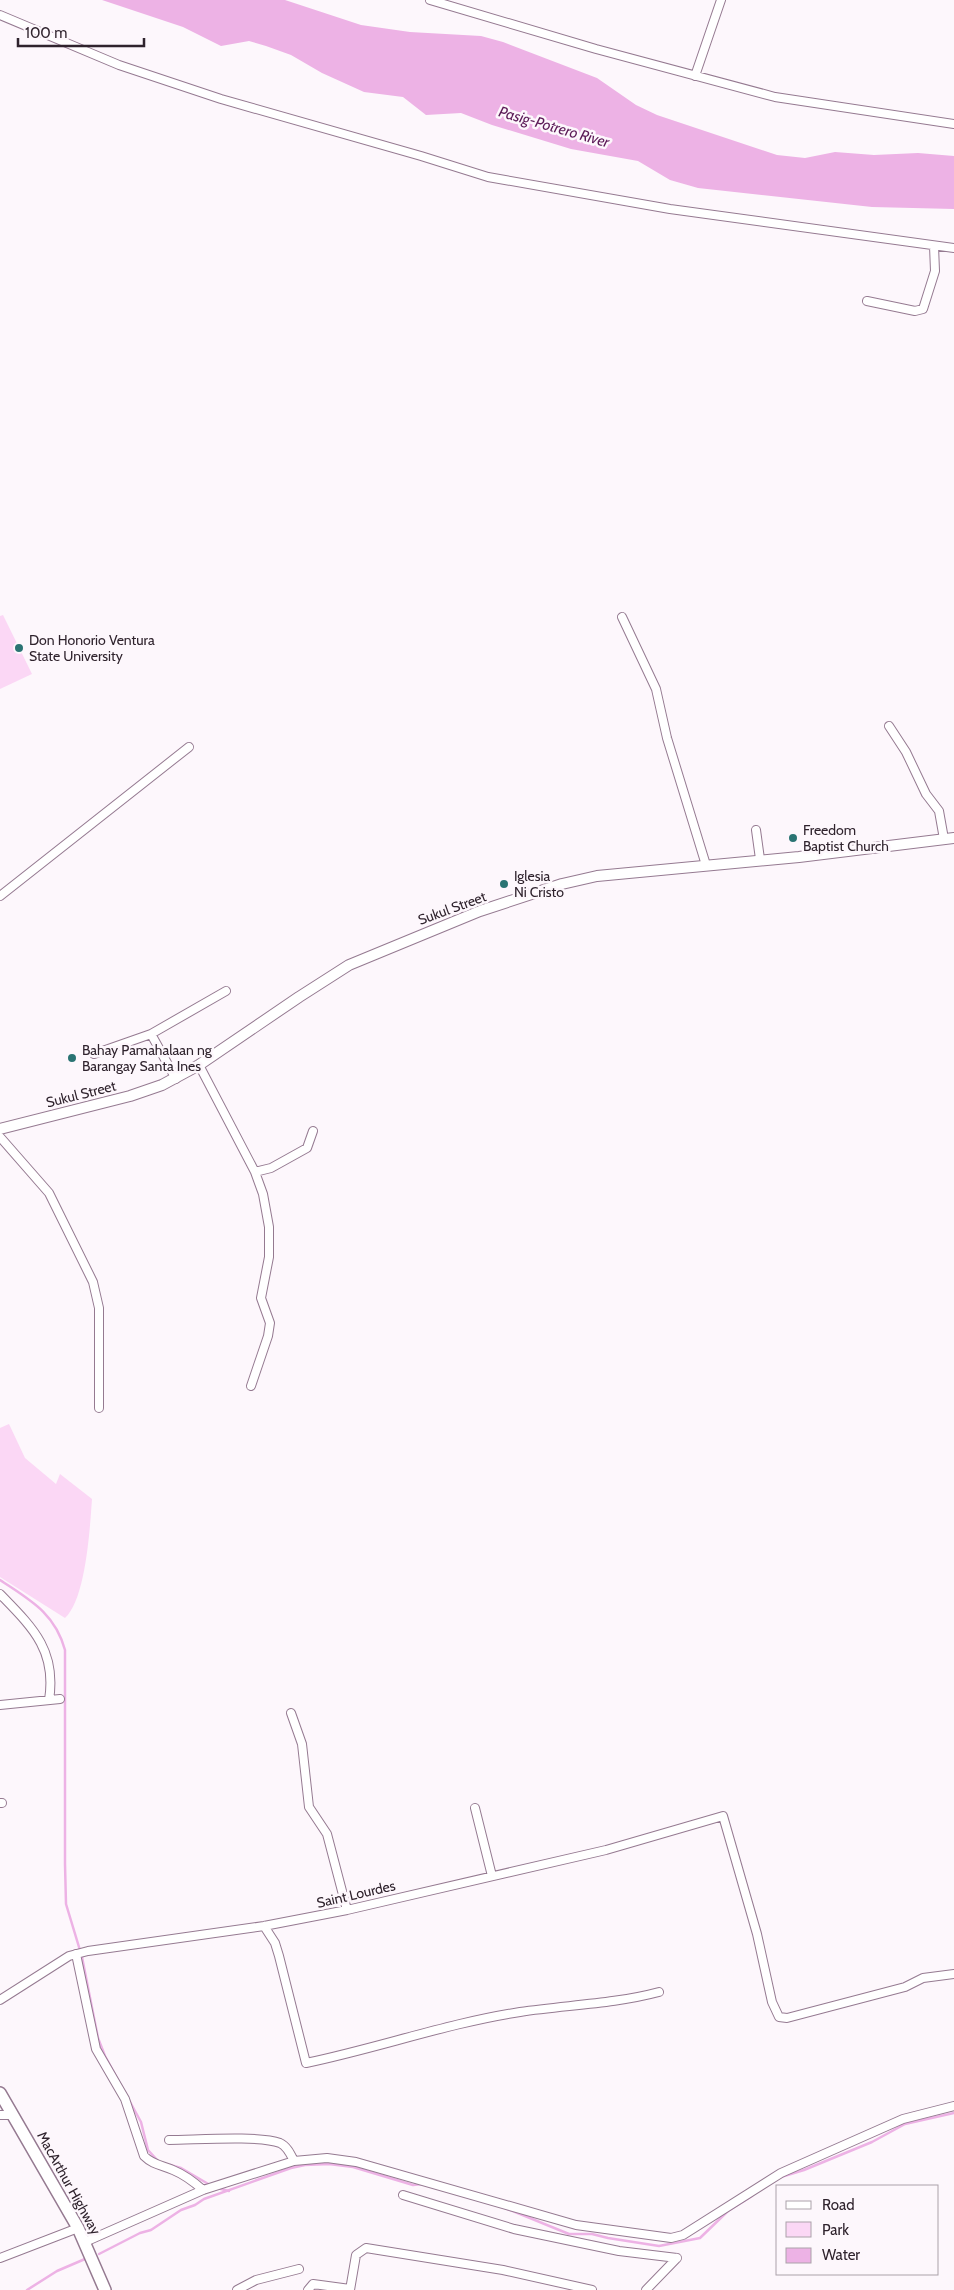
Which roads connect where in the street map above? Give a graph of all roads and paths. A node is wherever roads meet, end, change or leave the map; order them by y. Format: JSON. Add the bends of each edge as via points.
{"nodes":[{"id":1,"x":430,"y":0,"type":"edge"},
{"id":2,"x":721,"y":0,"type":"edge"},
{"id":3,"x":0,"y":15,"type":"edge"},
{"id":4,"x":694,"y":76,"type":"junction"},
{"id":5,"x":954,"y":124,"type":"edge"},
{"id":6,"x":934,"y":246,"type":"junction"},
{"id":7,"x":954,"y":248,"type":"edge"},
{"id":8,"x":867,"y":301,"type":"dead end"},
{"id":9,"x":622,"y":618,"type":"dead end"},
{"id":10,"x":890,"y":726,"type":"dead end"},
{"id":11,"x":189,"y":747,"type":"dead end"},
{"id":12,"x":756,"y":830,"type":"dead end"},
{"id":13,"x":949,"y":839,"type":"edge"},
{"id":14,"x":760,"y":859,"type":"junction"},
{"id":15,"x":706,"y":865,"type":"junction"},
{"id":16,"x":0,"y":896,"type":"edge"},
{"id":17,"x":226,"y":991,"type":"dead end"},
{"id":18,"x":151,"y":1034,"type":"junction"},
{"id":19,"x":94,"y":1054,"type":"dead end"},
{"id":20,"x":199,"y":1065,"type":"junction"},
{"id":21,"x":176,"y":1078,"type":"junction"},
{"id":22,"x":0,"y":1129,"type":"edge"},
{"id":23,"x":313,"y":1131,"type":"dead end"},
{"id":24,"x":0,"y":1137,"type":"edge"},
{"id":25,"x":256,"y":1172,"type":"junction"},
{"id":26,"x":251,"y":1386,"type":"dead end"},
{"id":27,"x":99,"y":1408,"type":"dead end"},
{"id":28,"x":0,"y":1594,"type":"edge"},
{"id":29,"x":60,"y":1699,"type":"dead end"},
{"id":30,"x":49,"y":1700,"type":"junction"},
{"id":31,"x":0,"y":1704,"type":"edge"},
{"id":32,"x":290,"y":1713,"type":"dead end"},
{"id":33,"x":475,"y":1808,"type":"dead end"},
{"id":34,"x":492,"y":1876,"type":"junction"},
{"id":35,"x":348,"y":1910,"type":"junction"},
{"id":36,"x":264,"y":1926,"type":"junction"},
{"id":37,"x":80,"y":1953,"type":"junction"},
{"id":38,"x":954,"y":1974,"type":"edge"},
{"id":39,"x":659,"y":1992,"type":"dead end"},
{"id":40,"x":0,"y":2000,"type":"edge"},
{"id":41,"x":0,"y":2093,"type":"edge"},
{"id":42,"x":954,"y":2106,"type":"edge"},
{"id":43,"x":0,"y":2115,"type":"edge"},
{"id":44,"x":13,"y":2115,"type":"junction"},
{"id":45,"x":169,"y":2140,"type":"dead end"},
{"id":46,"x":294,"y":2161,"type":"junction"},
{"id":47,"x":205,"y":2189,"type":"junction"},
{"id":48,"x":403,"y":2195,"type":"dead end"},
{"id":49,"x":78,"y":2228,"type":"junction"},
{"id":50,"x":85,"y":2242,"type":"junction"},
{"id":51,"x":0,"y":2258,"type":"edge"},
{"id":52,"x":299,"y":2269,"type":"dead end"},
{"id":53,"x":106,"y":2290,"type":"edge"},
{"id":54,"x":237,"y":2290,"type":"edge"},
{"id":55,"x":308,"y":2290,"type":"edge"},
{"id":56,"x":350,"y":2290,"type":"edge"},
{"id":57,"x":592,"y":2290,"type":"edge"},
{"id":58,"x":646,"y":2290,"type":"edge"}],
"edges":[{"from":1,"to":4,"type":"street"},
{"from":2,"to":4,"type":"street"},
{"from":3,"to":6,"type":"street","via":[[119,64],[221,99],[488,177],[670,209]]},
{"from":4,"to":5,"type":"street","via":[[775,97]]},
{"from":6,"to":7,"type":"street"},
{"from":6,"to":8,"type":"street","via":[[935,270],[923,309],[915,311]]},
{"from":9,"to":15,"type":"street","via":[[656,689],[667,738]]},
{"from":10,"to":13,"type":"street","via":[[926,794],[939,811]]},
{"from":11,"to":16,"type":"street"},
{"from":12,"to":14,"type":"street"},
{"from":13,"to":14,"type":"street","name":"Sukul Street"},
{"from":14,"to":15,"type":"street","name":"Sukul Street"},
{"from":15,"to":20,"type":"street","name":"Sukul Street","via":[[596,876],[562,884],[423,933],[328,977]]},
{"from":17,"to":18,"type":"street"},
{"from":18,"to":19,"type":"street"},
{"from":18,"to":21,"type":"street"},
{"from":20,"to":21,"type":"street","name":"Sukul Street"},
{"from":20,"to":25,"type":"street"},
{"from":21,"to":22,"type":"street","name":"Sukul Street","via":[[130,1096]]},
{"from":23,"to":25,"type":"street","via":[[307,1148],[271,1168]]},
{"from":24,"to":27,"type":"street","via":[[48,1193],[93,1282],[98,1308]]},
{"from":25,"to":26,"type":"street","via":[[269,1227],[269,1257],[261,1298],[270,1323]]},
{"from":28,"to":30,"type":"street","via":[[29,1624],[44,1646],[52,1684]]},
{"from":29,"to":30,"type":"street"},
{"from":30,"to":31,"type":"street"},
{"from":32,"to":35,"type":"street","via":[[302,1744],[310,1807],[327,1834]]},
{"from":33,"to":34,"type":"street"},
{"from":34,"to":35,"type":"street","name":"Saint Lourdes"},
{"from":34,"to":38,"type":"street","name":"Saint Lourdes","via":[[606,1850],[723,1816],[758,1934],[772,2002],[779,2017],[787,2018],[904,1987],[923,1978]]},
{"from":35,"to":36,"type":"street","name":"Saint Lourdes"},
{"from":36,"to":37,"type":"street","name":"Saint Lourdes"},
{"from":36,"to":39,"type":"street","via":[[279,1956],[306,2063],[520,2012],[633,1999]]},
{"from":37,"to":40,"type":"street","name":"Saint Lourdes"},
{"from":37,"to":47,"type":"street","via":[[96,2049],[125,2099],[144,2156],[151,2163],[172,2169]]},
{"from":41,"to":44,"type":"main road","name":"MacArthur Highway"},
{"from":42,"to":46,"type":"street","via":[[903,2119],[858,2141],[816,2156],[760,2185],[683,2235],[671,2238],[576,2226],[356,2162],[327,2158]]},
{"from":43,"to":44,"type":"street"},
{"from":44,"to":49,"type":"main road","name":"MacArthur Highway"},
{"from":45,"to":46,"type":"street","via":[[262,2140],[285,2146]]},
{"from":46,"to":47,"type":"street"},
{"from":47,"to":50,"type":"street"},
{"from":48,"to":58,"type":"street","via":[[530,2233],[620,2252],[678,2258]]},
{"from":49,"to":50,"type":"main road","name":"MacArthur Highway"},
{"from":49,"to":51,"type":"street"},
{"from":50,"to":53,"type":"main road","name":"MacArthur Highway"},
{"from":52,"to":54,"type":"street","via":[[256,2280]]},
{"from":55,"to":56,"type":"street","via":[[313,2284]]},
{"from":56,"to":57,"type":"street","via":[[356,2255],[366,2248],[502,2270]]}]}
